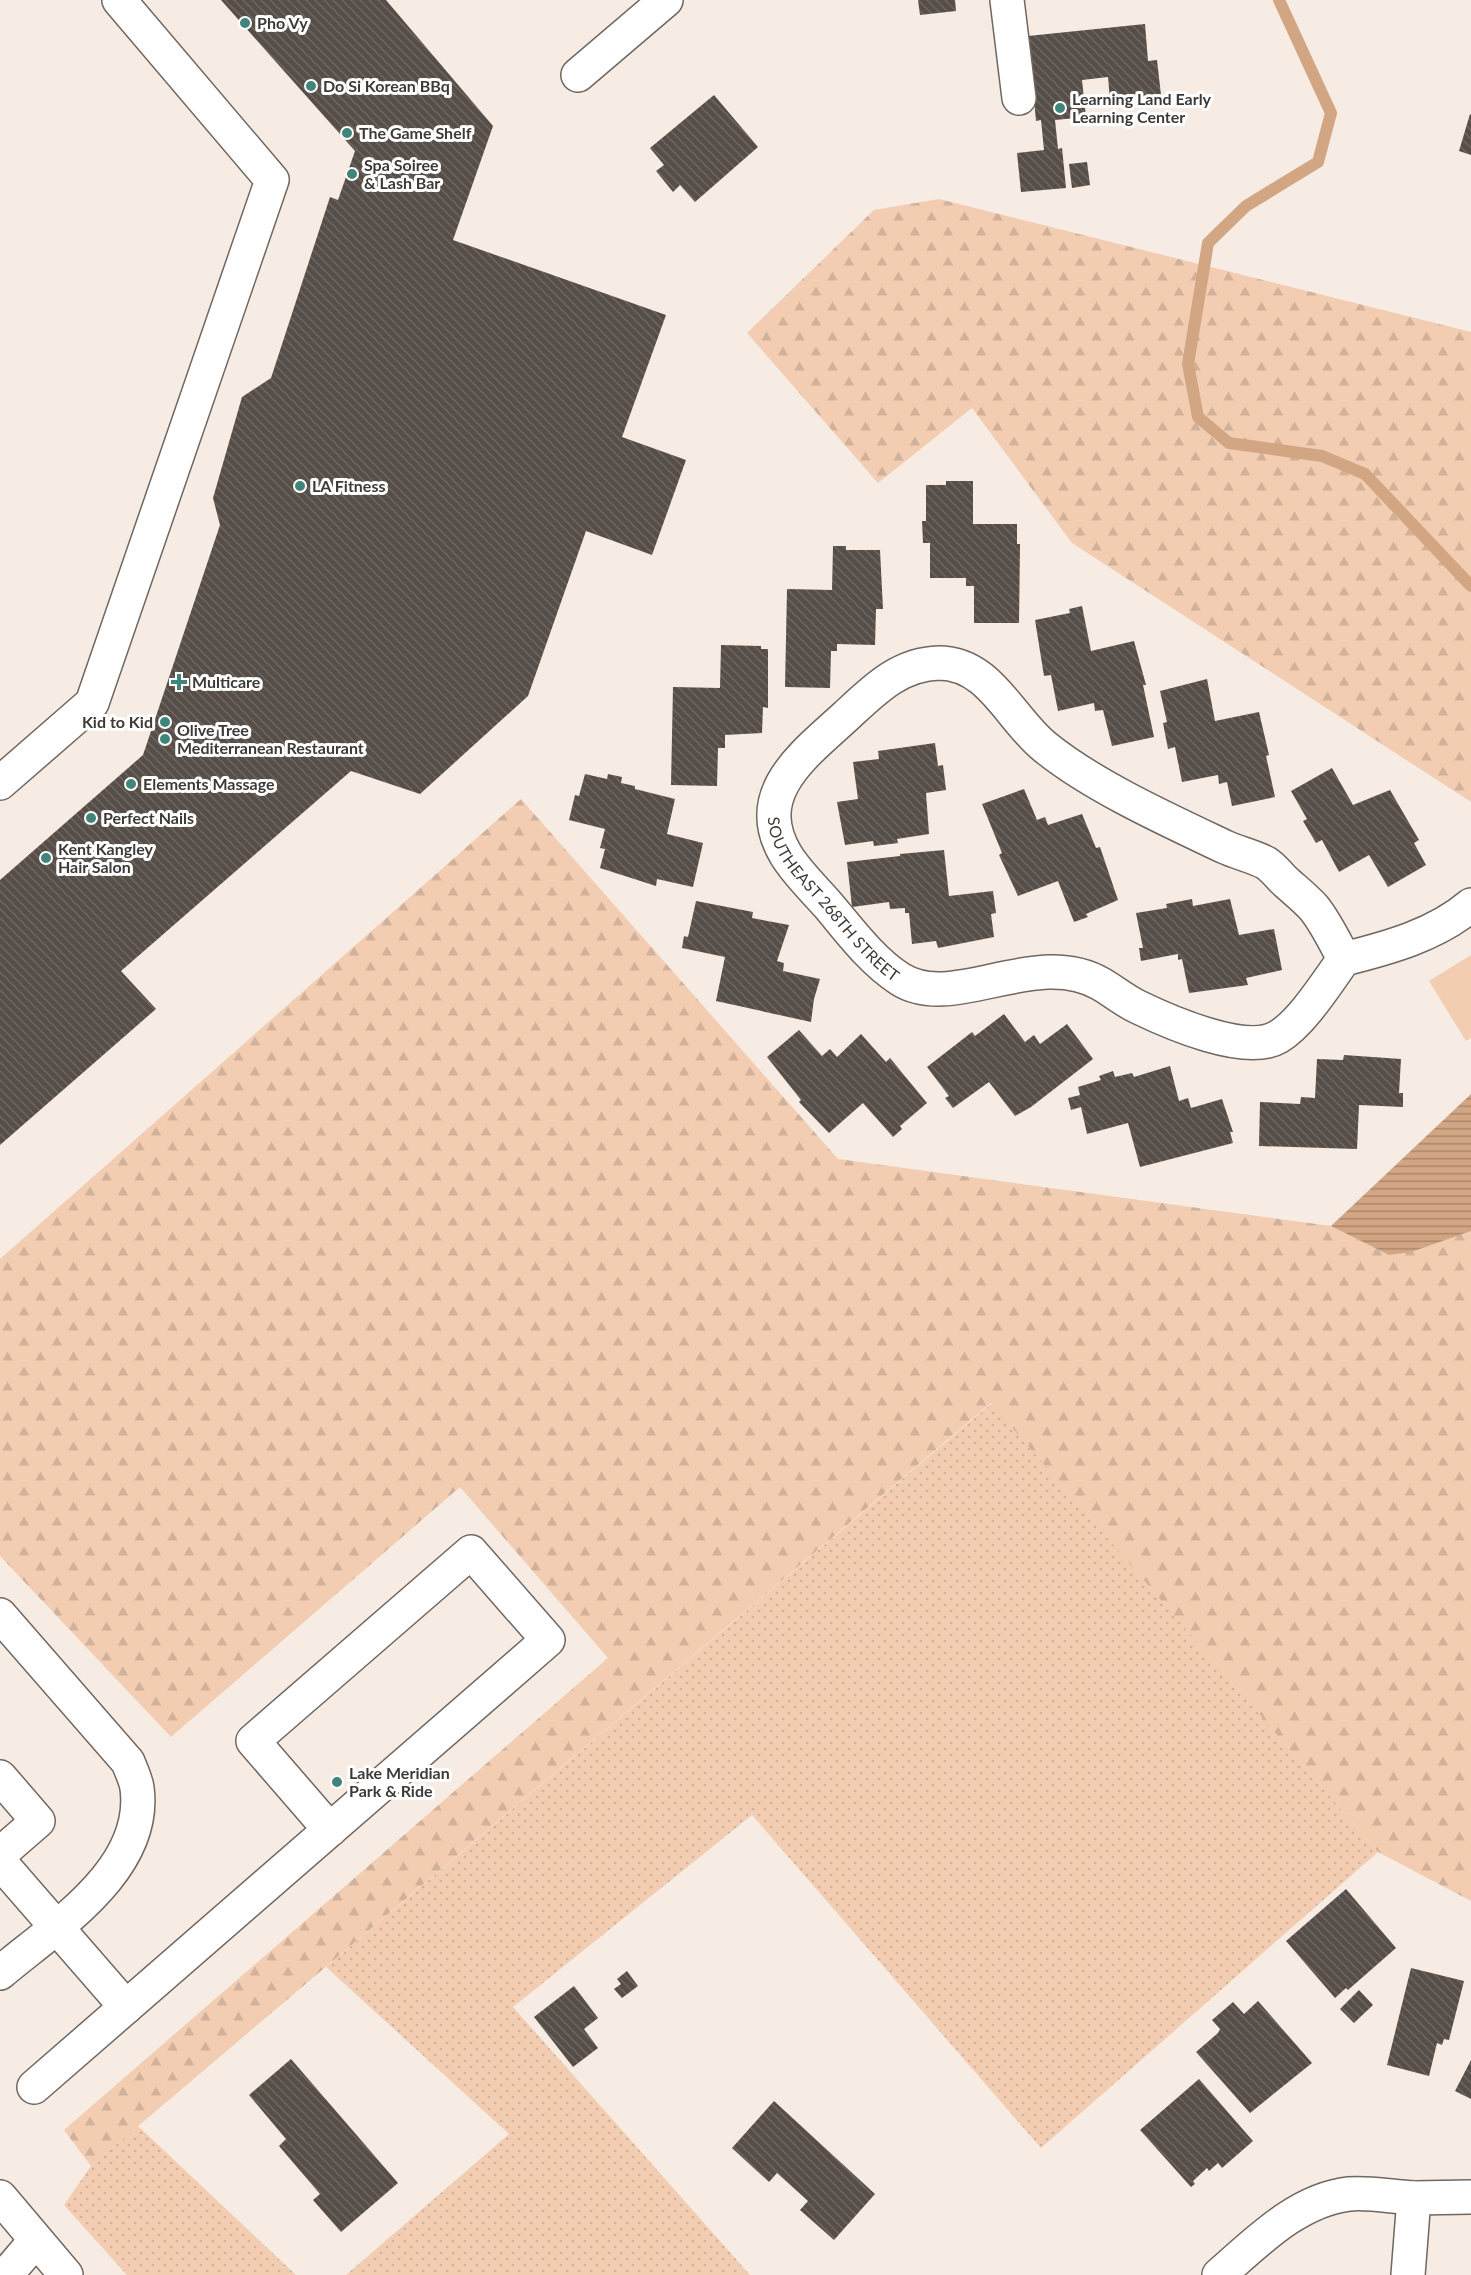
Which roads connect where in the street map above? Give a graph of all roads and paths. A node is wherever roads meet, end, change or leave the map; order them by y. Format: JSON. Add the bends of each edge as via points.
{"nodes":[{"id":1,"x":119,"y":0,"type":"edge"},
{"id":2,"x":666,"y":0,"type":"edge"},
{"id":3,"x":1007,"y":0,"type":"edge"},
{"id":4,"x":578,"y":75,"type":"dead end"},
{"id":5,"x":1019,"y":98,"type":"dead end"},
{"id":6,"x":0,"y":783,"type":"edge"},
{"id":7,"x":1471,"y":905,"type":"edge"},
{"id":8,"x":1344,"y":959,"type":"junction"},
{"id":9,"x":0,"y":1615,"type":"edge"},
{"id":10,"x":0,"y":1777,"type":"edge"},
{"id":11,"x":330,"y":1830,"type":"junction"},
{"id":12,"x":0,"y":1854,"type":"edge"},
{"id":13,"x":0,"y":1862,"type":"edge"},
{"id":14,"x":56,"y":1926,"type":"junction"},
{"id":15,"x":0,"y":1973,"type":"edge"},
{"id":16,"x":126,"y":2007,"type":"junction"},
{"id":17,"x":34,"y":2087,"type":"dead end"},
{"id":18,"x":1471,"y":2196,"type":"edge"},
{"id":19,"x":0,"y":2197,"type":"edge"},
{"id":20,"x":1414,"y":2198,"type":"junction"},
{"id":21,"x":36,"y":2240,"type":"junction"},
{"id":22,"x":6,"y":2275,"type":"edge"},
{"id":23,"x":66,"y":2275,"type":"edge"},
{"id":24,"x":1219,"y":2275,"type":"edge"},
{"id":25,"x":1408,"y":2275,"type":"edge"}],
"edges":[{"from":1,"to":6,"type":"street","via":[[272,180],[92,703]]},
{"from":2,"to":4,"type":"street"},
{"from":3,"to":5,"type":"street"},
{"from":7,"to":8,"type":"street","via":[[1455,918],[1391,947]]},
{"from":8,"to":8,"type":"street","name":"SOUTHEAST 268TH STREET","via":[[1310,1006],[1276,1038],[1241,1043],[1204,1034],[1135,1006],[1097,981],[1069,972],[1026,972],[930,989],[906,982],[887,970],[865,947],[787,857],[772,813],[780,788],[795,764],[892,676],[914,665],[944,663],[962,667],[985,680],[1043,746],[1076,768],[1227,848],[1268,864],[1314,909]]},
{"from":9,"to":14,"type":"street","via":[[128,1762],[137,1787],[131,1839],[118,1866],[102,1886]]},
{"from":10,"to":12,"type":"street","via":[[38,1821]]},
{"from":11,"to":11,"type":"street","via":[[548,1640],[471,1552],[253,1741]]},
{"from":11,"to":16,"type":"street"},
{"from":13,"to":14,"type":"street"},
{"from":14,"to":15,"type":"street"},
{"from":14,"to":16,"type":"street"},
{"from":16,"to":17,"type":"street"},
{"from":18,"to":20,"type":"street"},
{"from":19,"to":21,"type":"street"},
{"from":20,"to":24,"type":"street","via":[[1348,2194],[1313,2205],[1272,2229]]},
{"from":20,"to":25,"type":"street"},
{"from":21,"to":22,"type":"street"},
{"from":21,"to":23,"type":"street"}]}
